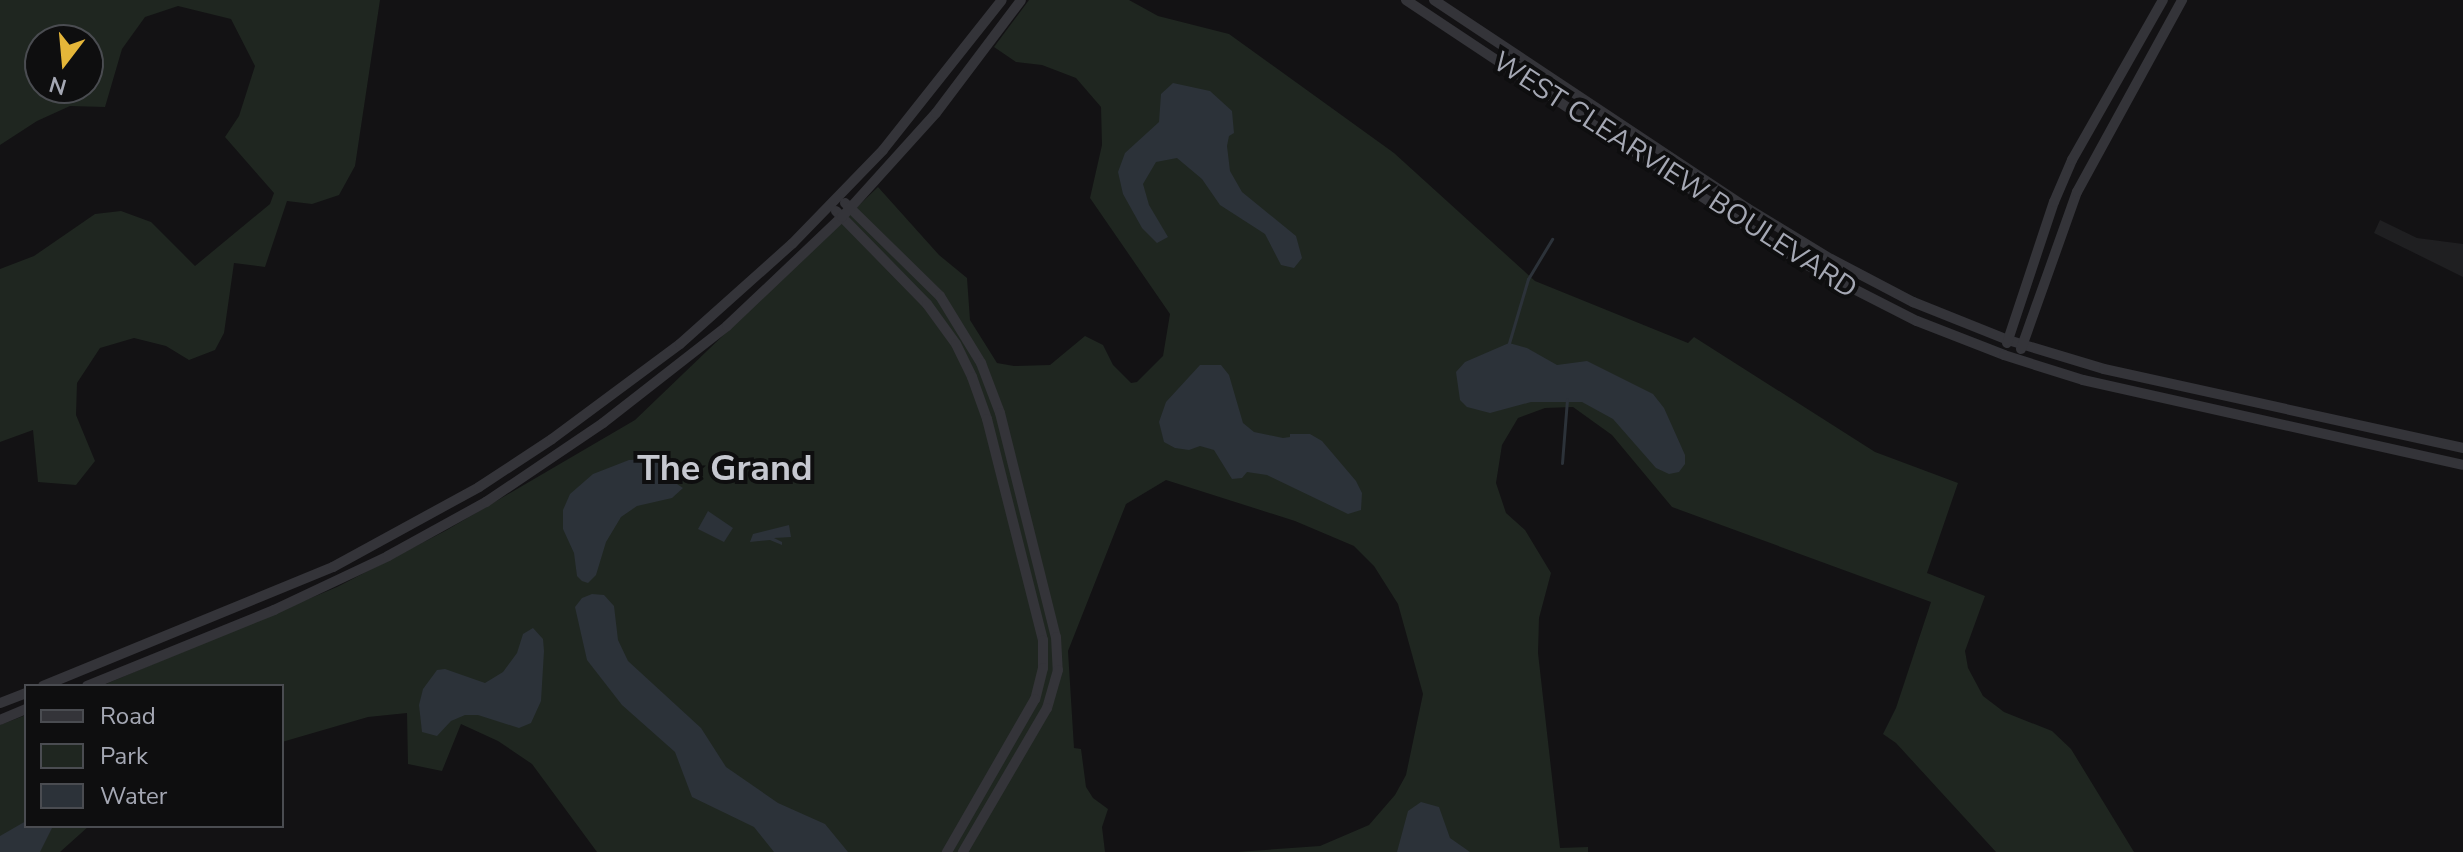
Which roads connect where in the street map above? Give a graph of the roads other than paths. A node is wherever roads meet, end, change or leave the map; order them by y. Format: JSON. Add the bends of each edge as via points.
{"nodes":[{"id":1,"x":1002,"y":0,"type":"edge"},
{"id":2,"x":1021,"y":0,"type":"edge"},
{"id":3,"x":1406,"y":0,"type":"edge"},
{"id":4,"x":1434,"y":0,"type":"edge"},
{"id":5,"x":2163,"y":0,"type":"edge"},
{"id":6,"x":2182,"y":0,"type":"edge"},
{"id":7,"x":848,"y":206,"type":"junction"},
{"id":8,"x":839,"y":214,"type":"junction"},
{"id":9,"x":2008,"y":340,"type":"junction"},
{"id":10,"x":2023,"y":345,"type":"junction"},
{"id":11,"x":2010,"y":357,"type":"junction"},
{"id":12,"x":1000,"y":413,"type":"junction"},
{"id":13,"x":987,"y":419,"type":"junction"},
{"id":14,"x":2463,"y":448,"type":"edge"},
{"id":15,"x":2463,"y":465,"type":"edge"},
{"id":16,"x":1015,"y":474,"type":"junction"},
{"id":17,"x":1002,"y":478,"type":"junction"},
{"id":18,"x":1042,"y":575,"type":"junction"},
{"id":19,"x":1027,"y":578,"type":"junction"},
{"id":20,"x":48,"y":684,"type":"edge"},
{"id":21,"x":92,"y":684,"type":"edge"},
{"id":22,"x":24,"y":694,"type":"edge"},
{"id":23,"x":0,"y":703,"type":"edge"},
{"id":24,"x":24,"y":710,"type":"edge"},
{"id":25,"x":0,"y":720,"type":"edge"},
{"id":26,"x":947,"y":852,"type":"edge"},
{"id":27,"x":963,"y":852,"type":"edge"}],
"edges":[{"from":1,"to":20,"type":"street","via":[[883,150],[802,235],[680,344],[562,432],[479,487],[333,567]]},
{"from":2,"to":7,"type":"street","via":[[952,93]]},
{"from":3,"to":11,"type":"street","name":"WEST CLEARVIEW BOULEVARD","via":[[1799,261],[1917,321]]},
{"from":4,"to":9,"type":"street","name":"WEST CLEARVIEW BOULEVARD","via":[[1804,244],[1913,302]]},
{"from":5,"to":9,"type":"street","via":[[2072,160]]},
{"from":6,"to":10,"type":"street","via":[[2077,192]]},
{"from":7,"to":8,"type":"street"},
{"from":7,"to":12,"type":"street","via":[[940,296],[975,352]]},
{"from":8,"to":13,"type":"street","via":[[927,304],[956,344]]},
{"from":8,"to":21,"type":"street","via":[[762,294],[687,359],[486,502],[341,580]]},
{"from":9,"to":10,"type":"street","name":"WEST CLEARVIEW BOULEVARD"},
{"from":9,"to":11,"type":"street"},
{"from":10,"to":11,"type":"street"},
{"from":10,"to":14,"type":"street","name":"WEST CLEARVIEW BOULEVARD","via":[[2151,380]]},
{"from":11,"to":15,"type":"street","name":"WEST CLEARVIEW BOULEVARD","via":[[2132,392]]},
{"from":12,"to":13,"type":"street"},
{"from":12,"to":16,"type":"street"},
{"from":13,"to":17,"type":"street"},
{"from":16,"to":17,"type":"street"},
{"from":16,"to":18,"type":"street"},
{"from":17,"to":19,"type":"street"},
{"from":18,"to":19,"type":"street"},
{"from":18,"to":27,"type":"street","via":[[1059,655],[1054,690]]},
{"from":19,"to":26,"type":"street","via":[[1043,640],[1041,683],[1026,720]]},
{"from":22,"to":23,"type":"street"},
{"from":24,"to":25,"type":"street"}]}
